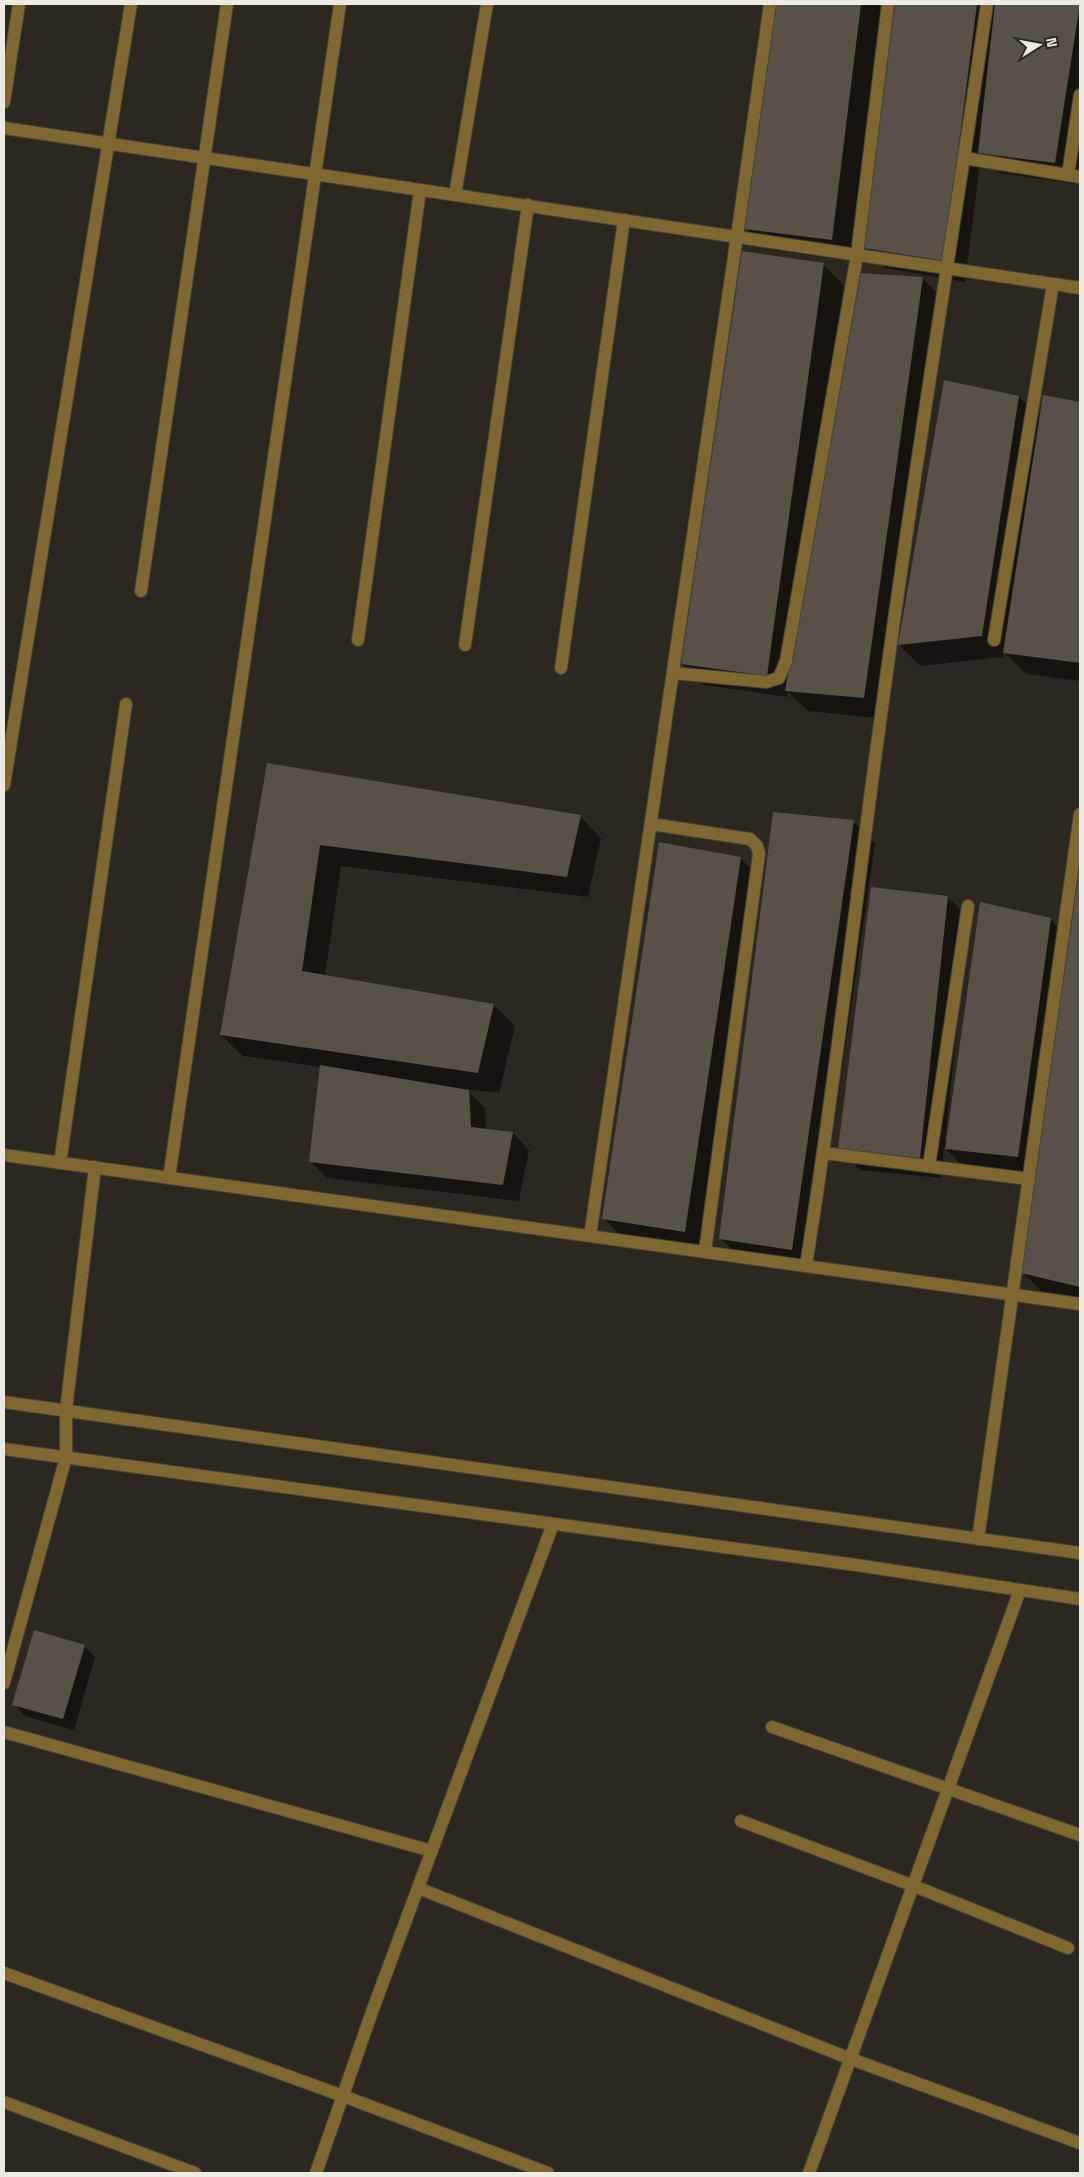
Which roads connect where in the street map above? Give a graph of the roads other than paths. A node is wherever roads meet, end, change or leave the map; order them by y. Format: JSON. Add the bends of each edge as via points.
{"nodes":[{"id":1,"x":19,"y":4,"type":"edge"},
{"id":2,"x":131,"y":4,"type":"edge"},
{"id":3,"x":227,"y":4,"type":"edge"},
{"id":4,"x":340,"y":4,"type":"edge"},
{"id":5,"x":487,"y":4,"type":"edge"},
{"id":6,"x":770,"y":4,"type":"edge"},
{"id":7,"x":888,"y":4,"type":"edge"},
{"id":8,"x":987,"y":4,"type":"edge"},
{"id":9,"x":1080,"y":95,"type":"edge"},
{"id":10,"x":4,"y":102,"type":"edge"},
{"id":11,"x":4,"y":128,"type":"edge"},
{"id":12,"x":108,"y":143,"type":"junction"},
{"id":13,"x":204,"y":158,"type":"junction"},
{"id":14,"x":964,"y":158,"type":"junction"},
{"id":15,"x":315,"y":174,"type":"junction"},
{"id":16,"x":1074,"y":176,"type":"edge"},
{"id":17,"x":420,"y":190,"type":"junction"},
{"id":18,"x":455,"y":195,"type":"junction"},
{"id":19,"x":528,"y":205,"type":"junction"},
{"id":20,"x":624,"y":220,"type":"junction"},
{"id":21,"x":738,"y":236,"type":"junction"},
{"id":22,"x":856,"y":254,"type":"junction"},
{"id":23,"x":948,"y":268,"type":"junction"},
{"id":24,"x":1053,"y":284,"type":"junction"},
{"id":25,"x":1080,"y":288,"type":"edge"},
{"id":26,"x":141,"y":591,"type":"dead end"},
{"id":27,"x":358,"y":640,"type":"dead end"},
{"id":28,"x":994,"y":640,"type":"dead end"},
{"id":29,"x":465,"y":646,"type":"dead end"},
{"id":30,"x":561,"y":668,"type":"dead end"},
{"id":31,"x":673,"y":673,"type":"junction"},
{"id":32,"x":126,"y":704,"type":"dead end"},
{"id":33,"x":4,"y":785,"type":"edge"},
{"id":34,"x":1080,"y":814,"type":"edge"},
{"id":35,"x":651,"y":824,"type":"junction"},
{"id":36,"x":968,"y":906,"type":"dead end"},
{"id":37,"x":824,"y":1153,"type":"junction"},
{"id":38,"x":4,"y":1155,"type":"edge"},
{"id":39,"x":60,"y":1163,"type":"junction"},
{"id":40,"x":929,"y":1166,"type":"junction"},
{"id":41,"x":95,"y":1167,"type":"junction"},
{"id":42,"x":169,"y":1178,"type":"junction"},
{"id":43,"x":1029,"y":1179,"type":"junction"},
{"id":44,"x":590,"y":1236,"type":"junction"},
{"id":45,"x":705,"y":1251,"type":"junction"},
{"id":46,"x":806,"y":1266,"type":"junction"},
{"id":47,"x":1013,"y":1296,"type":"junction"},
{"id":48,"x":1080,"y":1304,"type":"edge"},
{"id":49,"x":4,"y":1402,"type":"edge"},
{"id":50,"x":66,"y":1410,"type":"junction"},
{"id":51,"x":4,"y":1449,"type":"edge"},
{"id":52,"x":66,"y":1457,"type":"junction"},
{"id":53,"x":554,"y":1524,"type":"junction"},
{"id":54,"x":978,"y":1539,"type":"junction"},
{"id":55,"x":1080,"y":1553,"type":"edge"},
{"id":56,"x":1020,"y":1590,"type":"junction"},
{"id":57,"x":1080,"y":1599,"type":"edge"},
{"id":58,"x":4,"y":1683,"type":"edge"},
{"id":59,"x":772,"y":1727,"type":"dead end"},
{"id":60,"x":4,"y":1732,"type":"edge"},
{"id":61,"x":948,"y":1790,"type":"junction"},
{"id":62,"x":741,"y":1821,"type":"dead end"},
{"id":63,"x":1080,"y":1834,"type":"edge"},
{"id":64,"x":432,"y":1851,"type":"junction"},
{"id":65,"x":914,"y":1886,"type":"junction"},
{"id":66,"x":418,"y":1888,"type":"junction"},
{"id":67,"x":1068,"y":1948,"type":"dead end"},
{"id":68,"x":4,"y":1973,"type":"edge"},
{"id":69,"x":851,"y":2058,"type":"junction"},
{"id":70,"x":343,"y":2096,"type":"junction"},
{"id":71,"x":4,"y":2102,"type":"edge"},
{"id":72,"x":1080,"y":2143,"type":"edge"},
{"id":73,"x":195,"y":2173,"type":"edge"},
{"id":74,"x":316,"y":2173,"type":"edge"},
{"id":75,"x":548,"y":2173,"type":"edge"},
{"id":76,"x":809,"y":2173,"type":"edge"}],
"edges":[{"from":1,"to":10,"type":"street"},
{"from":2,"to":12,"type":"street"},
{"from":3,"to":13,"type":"street"},
{"from":4,"to":15,"type":"street"},
{"from":5,"to":18,"type":"street"},
{"from":6,"to":21,"type":"street"},
{"from":7,"to":22,"type":"street"},
{"from":8,"to":14,"type":"street"},
{"from":9,"to":16,"type":"street"},
{"from":11,"to":12,"type":"street"},
{"from":12,"to":13,"type":"street"},
{"from":12,"to":33,"type":"street"},
{"from":13,"to":15,"type":"street"},
{"from":13,"to":26,"type":"street"},
{"from":14,"to":16,"type":"street"},
{"from":14,"to":23,"type":"street"},
{"from":15,"to":17,"type":"street"},
{"from":15,"to":42,"type":"street"},
{"from":17,"to":18,"type":"street"},
{"from":17,"to":27,"type":"street"},
{"from":18,"to":19,"type":"street"},
{"from":19,"to":20,"type":"street"},
{"from":19,"to":29,"type":"street"},
{"from":20,"to":21,"type":"street"},
{"from":20,"to":30,"type":"street"},
{"from":21,"to":22,"type":"street"},
{"from":21,"to":31,"type":"street"},
{"from":22,"to":23,"type":"street"},
{"from":22,"to":31,"type":"street","via":[[786,662],[779,678],[766,682]]},
{"from":23,"to":24,"type":"street"},
{"from":23,"to":37,"type":"street","via":[[887,670]]},
{"from":24,"to":25,"type":"street"},
{"from":24,"to":28,"type":"street"},
{"from":31,"to":35,"type":"street"},
{"from":32,"to":39,"type":"street"},
{"from":34,"to":43,"type":"street"},
{"from":35,"to":44,"type":"street"},
{"from":35,"to":45,"type":"street","via":[[750,839],[759,854]]},
{"from":36,"to":40,"type":"street"},
{"from":37,"to":40,"type":"street"},
{"from":37,"to":46,"type":"street"},
{"from":38,"to":39,"type":"street"},
{"from":39,"to":41,"type":"street"},
{"from":40,"to":43,"type":"street"},
{"from":41,"to":42,"type":"street"},
{"from":41,"to":50,"type":"street"},
{"from":42,"to":44,"type":"street"},
{"from":43,"to":47,"type":"street"},
{"from":44,"to":45,"type":"street"},
{"from":45,"to":46,"type":"street"},
{"from":46,"to":47,"type":"street"},
{"from":47,"to":48,"type":"street"},
{"from":47,"to":54,"type":"street"},
{"from":49,"to":50,"type":"street"},
{"from":50,"to":52,"type":"street"},
{"from":50,"to":54,"type":"street"},
{"from":51,"to":52,"type":"street"},
{"from":52,"to":53,"type":"street"},
{"from":52,"to":58,"type":"street"},
{"from":53,"to":56,"type":"street"},
{"from":53,"to":64,"type":"street"},
{"from":54,"to":55,"type":"street"},
{"from":56,"to":57,"type":"street"},
{"from":56,"to":61,"type":"street"},
{"from":59,"to":61,"type":"street"},
{"from":60,"to":64,"type":"street"},
{"from":61,"to":63,"type":"street"},
{"from":61,"to":65,"type":"street"},
{"from":62,"to":65,"type":"street"},
{"from":64,"to":66,"type":"street"},
{"from":65,"to":67,"type":"street"},
{"from":65,"to":69,"type":"street"},
{"from":66,"to":69,"type":"street"},
{"from":66,"to":70,"type":"street"},
{"from":68,"to":70,"type":"street"},
{"from":69,"to":72,"type":"street"},
{"from":69,"to":76,"type":"street"},
{"from":70,"to":74,"type":"street"},
{"from":70,"to":75,"type":"street"},
{"from":71,"to":73,"type":"street"}]}
